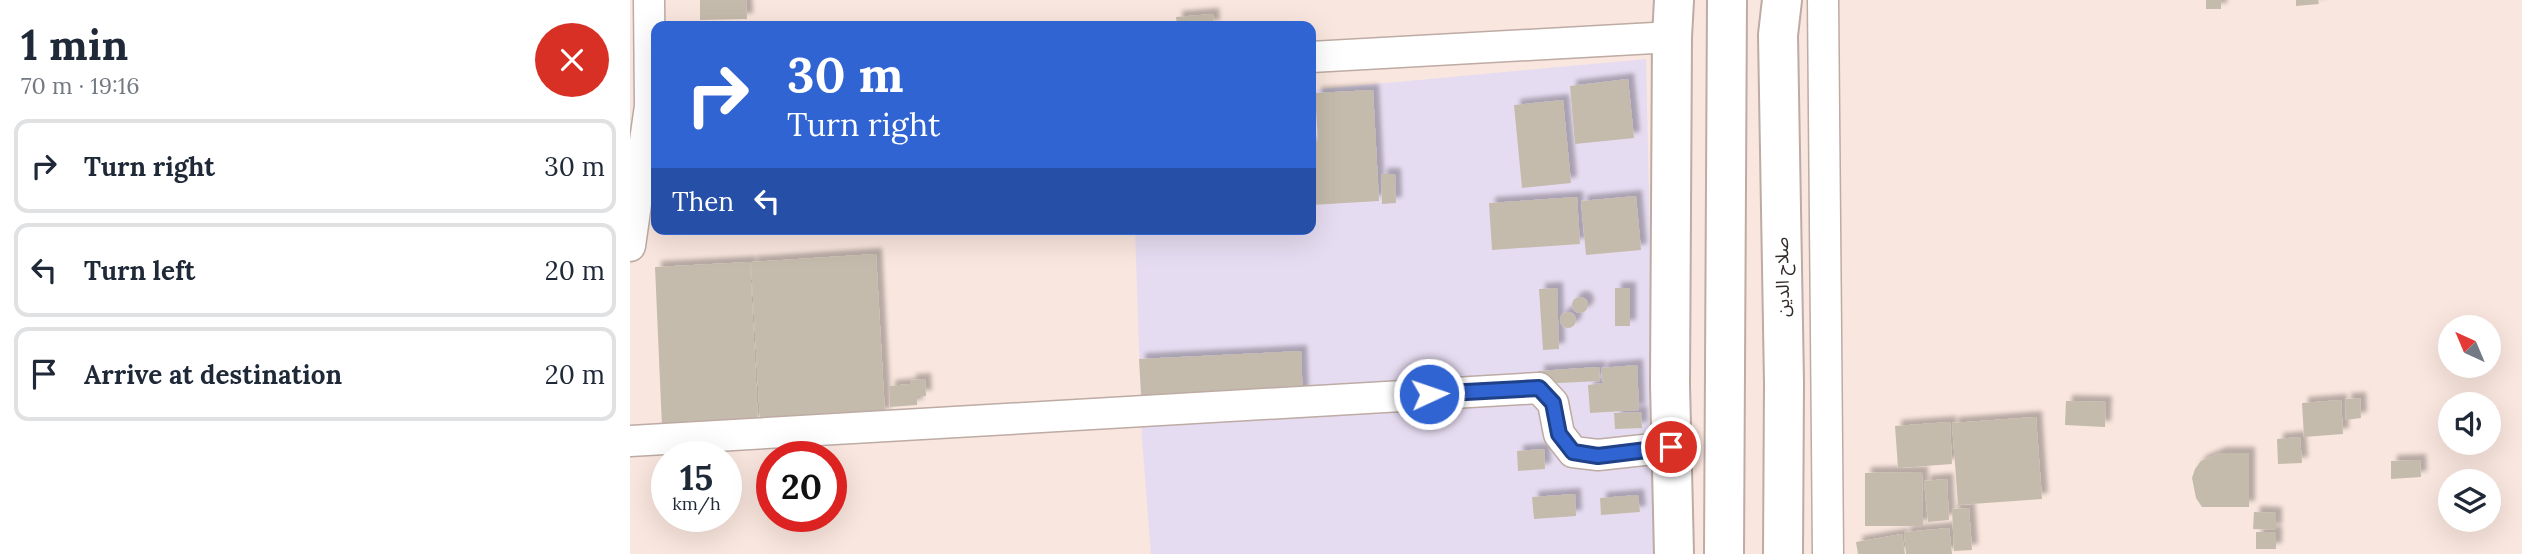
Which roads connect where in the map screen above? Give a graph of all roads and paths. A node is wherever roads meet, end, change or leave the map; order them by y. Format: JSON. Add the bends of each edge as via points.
{"nodes":[{"id":1,"x":649,"y":0,"type":"edge"},
{"id":2,"x":1727,"y":0,"type":"edge"},
{"id":3,"x":1782,"y":0,"type":"edge"},
{"id":4,"x":1824,"y":0,"type":"edge"},
{"id":5,"x":1673,"y":18,"type":"edge"},
{"id":6,"x":1316,"y":56,"type":"edge"},
{"id":7,"x":645,"y":107,"type":"edge"},
{"id":8,"x":630,"y":246,"type":"edge"},
{"id":9,"x":630,"y":441,"type":"edge"},
{"id":10,"x":1671,"y":447,"type":"junction"},
{"id":11,"x":1674,"y":554,"type":"edge"},
{"id":12,"x":1724,"y":554,"type":"edge"},
{"id":13,"x":1783,"y":554,"type":"edge"},
{"id":14,"x":1828,"y":554,"type":"edge"}],
"edges":[{"from":1,"to":7,"type":"street"},
{"from":2,"to":12,"type":"main road"},
{"from":3,"to":13,"type":"main road","name":"صلاح الدين","via":[[1778,35]]},
{"from":4,"to":14,"type":"street"},
{"from":5,"to":6,"type":"street"},
{"from":5,"to":10,"type":"main road"},
{"from":7,"to":8,"type":"street"},
{"from":9,"to":10,"type":"street","via":[[1539,388],[1553,403],[1559,434],[1573,452],[1598,456]]},
{"from":10,"to":11,"type":"main road"}]}
